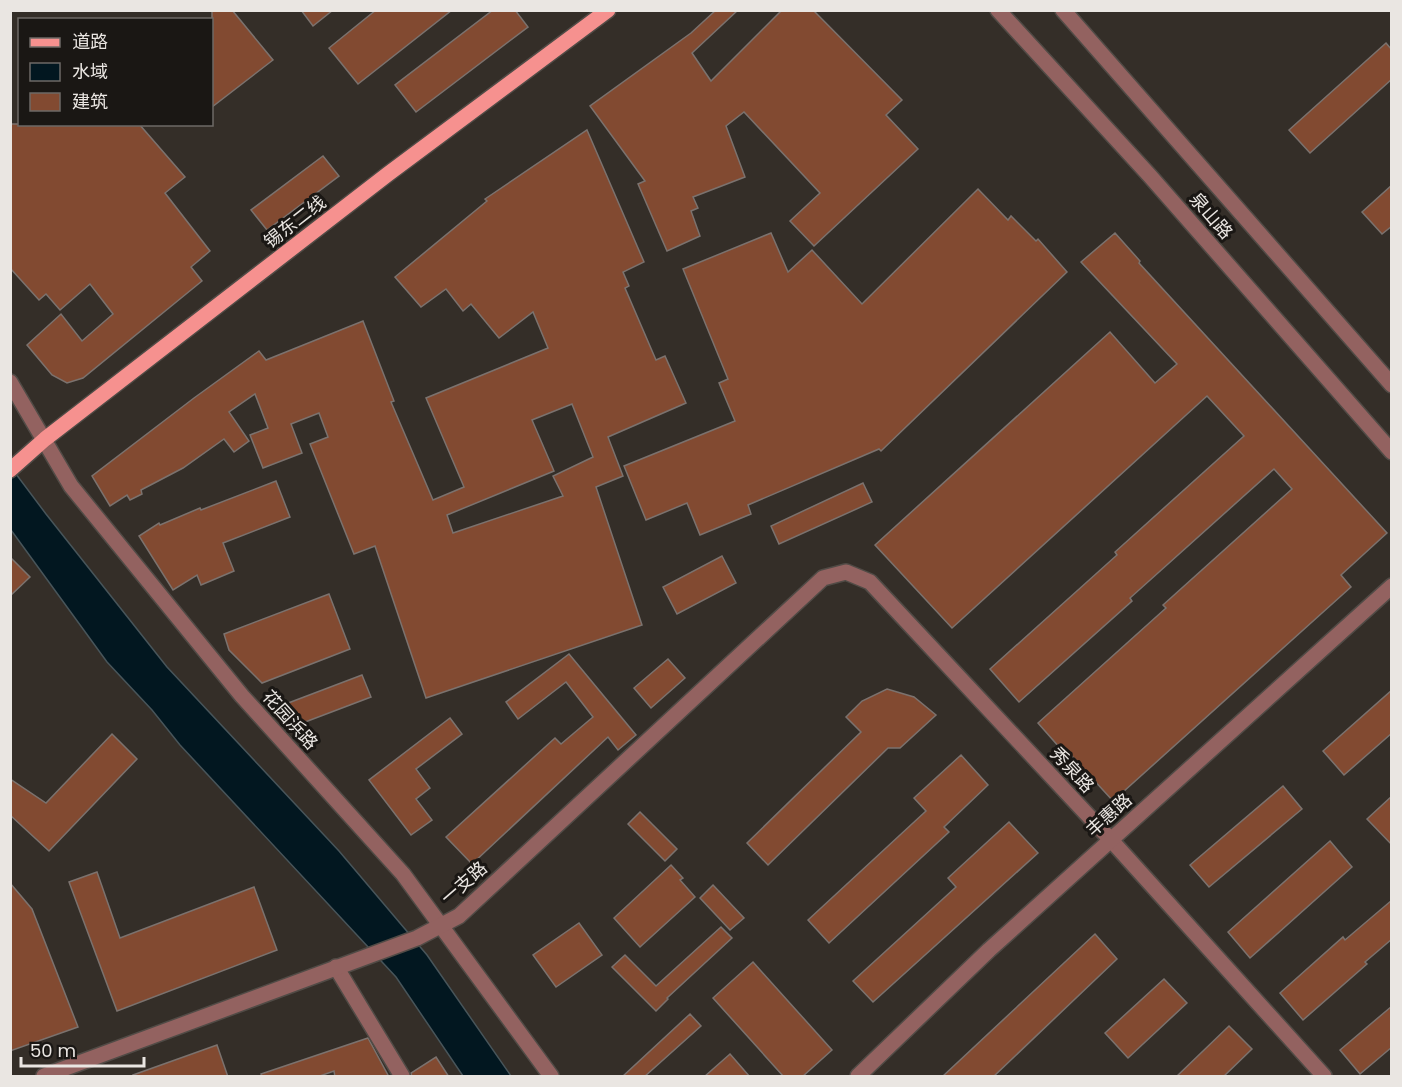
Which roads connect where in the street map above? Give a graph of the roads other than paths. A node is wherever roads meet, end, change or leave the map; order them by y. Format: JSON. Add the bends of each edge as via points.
{"nodes":[{"id":1,"x":608,"y":10,"type":"edge"},
{"id":2,"x":998,"y":10,"type":"edge"},
{"id":3,"x":1063,"y":10,"type":"edge"},
{"id":4,"x":10,"y":382,"type":"edge"},
{"id":5,"x":1392,"y":385,"type":"edge"},
{"id":6,"x":45,"y":439,"type":"junction"},
{"id":7,"x":1392,"y":452,"type":"edge"},
{"id":8,"x":15,"y":466,"type":"edge"},
{"id":9,"x":823,"y":578,"type":"joint"},
{"id":10,"x":1392,"y":586,"type":"edge"},
{"id":11,"x":1111,"y":840,"type":"junction"},
{"id":12,"x":441,"y":926,"type":"junction"},
{"id":13,"x":336,"y":967,"type":"junction"},
{"id":14,"x":44,"y":1077,"type":"edge"},
{"id":15,"x":402,"y":1077,"type":"edge"},
{"id":16,"x":551,"y":1077,"type":"edge"},
{"id":17,"x":858,"y":1077,"type":"edge"},
{"id":18,"x":1324,"y":1077,"type":"edge"}],
"edges":[{"from":1,"to":6,"type":"main road","name":"锡东二线"},
{"from":2,"to":7,"type":"street","name":"泉山路","via":[[1150,176]]},
{"from":3,"to":5,"type":"street"},
{"from":4,"to":6,"type":"street","name":"花园浜路"},
{"from":6,"to":8,"type":"main road","name":"锡东二线"},
{"from":6,"to":12,"type":"street","name":"花园浜路","via":[[71,486],[242,696],[403,874]]},
{"from":9,"to":11,"type":"street","name":"秀泉路","via":[[846,572],[870,582]]},
{"from":9,"to":12,"type":"street","name":"一支路","via":[[459,916]]},
{"from":10,"to":11,"type":"street","name":"丰惠路"},
{"from":11,"to":17,"type":"street","name":"丰惠路","via":[[989,950]]},
{"from":11,"to":18,"type":"street","name":"秀泉路"},
{"from":12,"to":13,"type":"street","name":"一支路"},
{"from":12,"to":16,"type":"street","name":"花园浜路"},
{"from":13,"to":14,"type":"street","name":"一支路"},
{"from":13,"to":15,"type":"street"}]}
